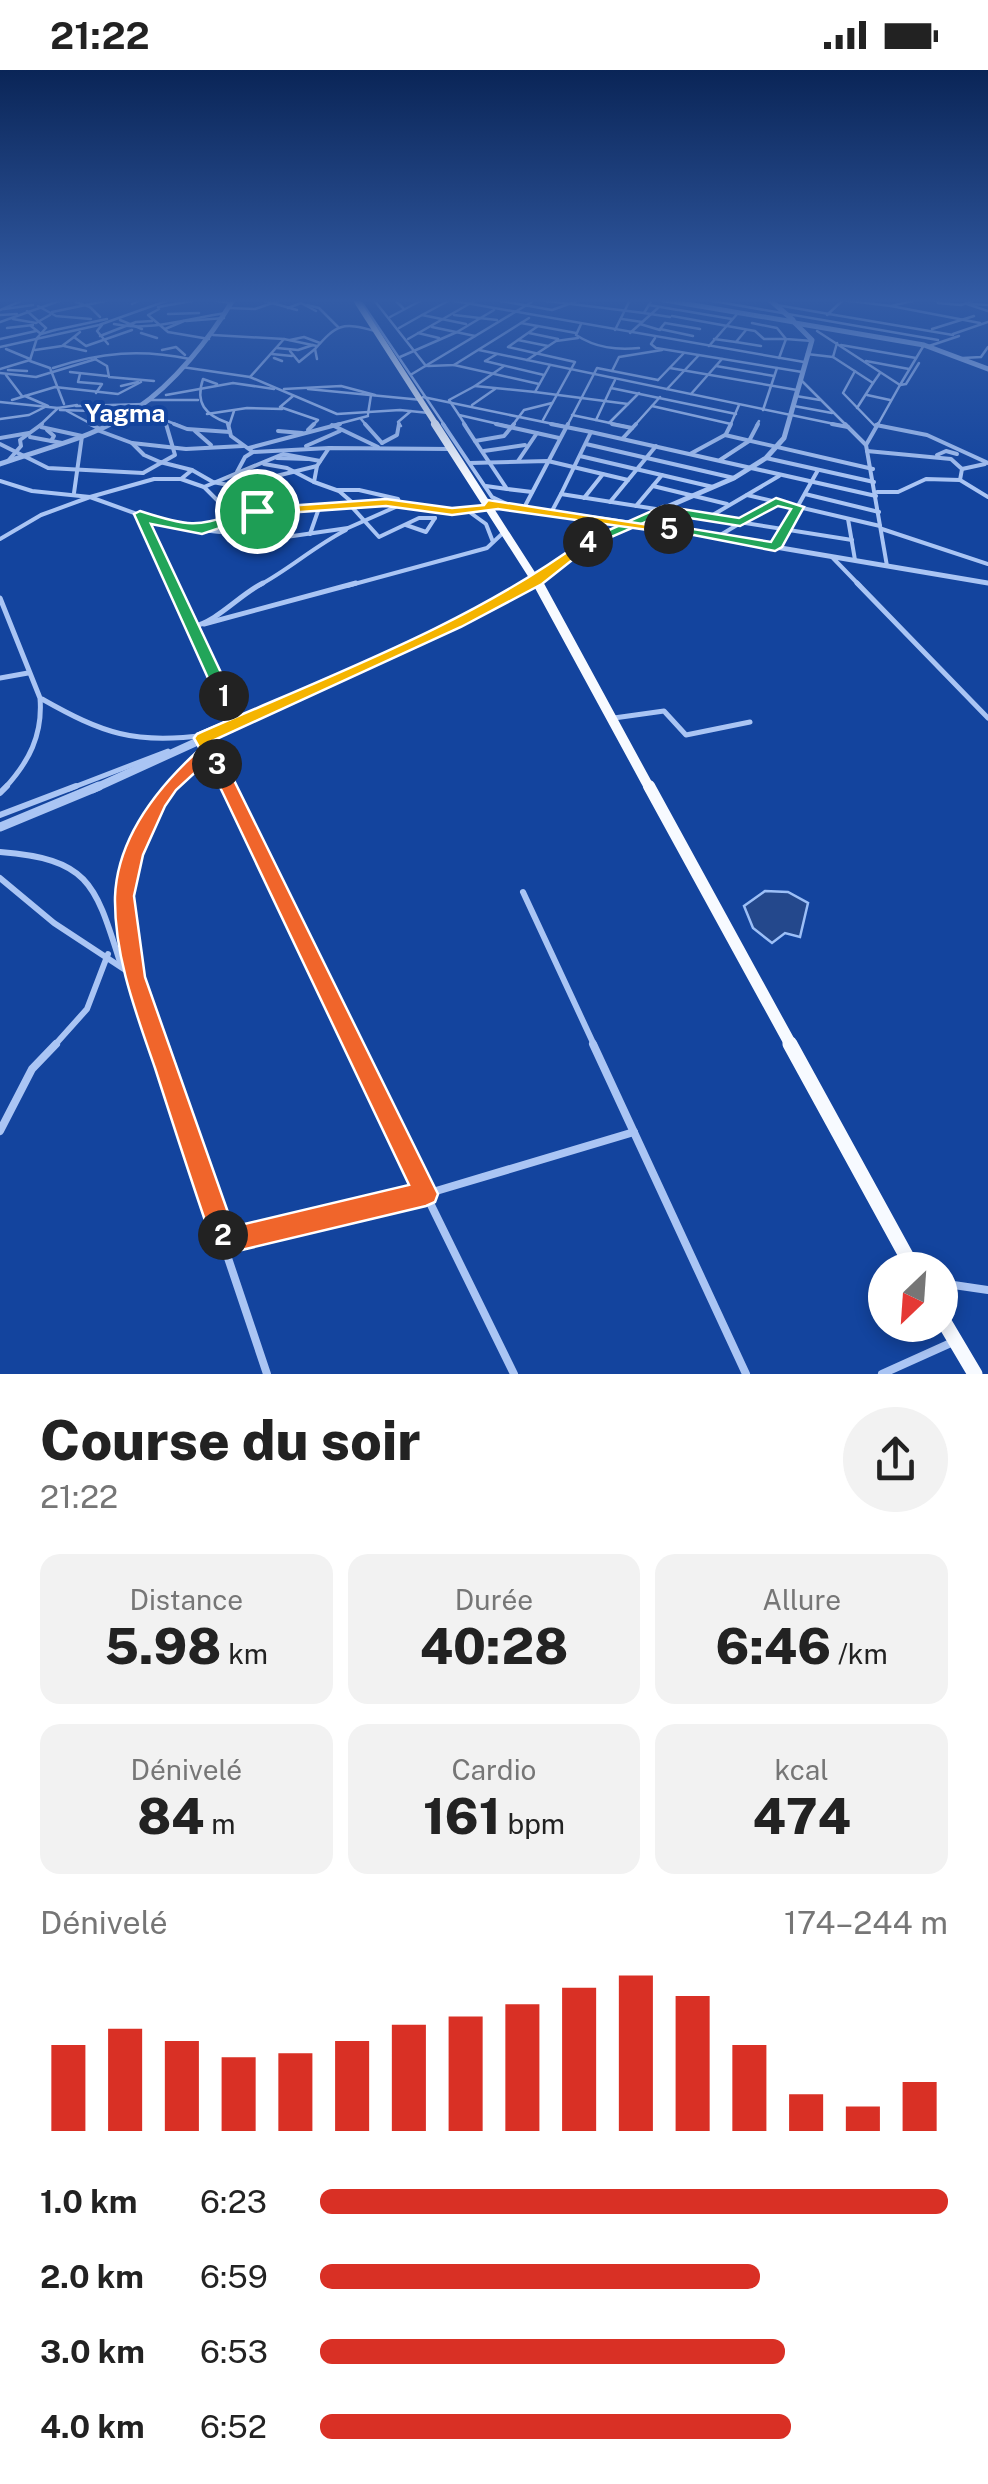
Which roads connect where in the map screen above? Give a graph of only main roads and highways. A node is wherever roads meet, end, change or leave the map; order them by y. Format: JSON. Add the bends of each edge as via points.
{"nodes":[{"id":1,"x":398,"y":361,"type":"edge"},
{"id":2,"x":904,"y":1252,"type":"edge"},
{"id":3,"x":957,"y":1342,"type":"edge"},
{"id":4,"x":974,"y":1374,"type":"edge"}],
"edges":[{"from":1,"to":2,"type":"main road","via":[[537,581]]},
{"from":3,"to":4,"type":"main road"}]}
